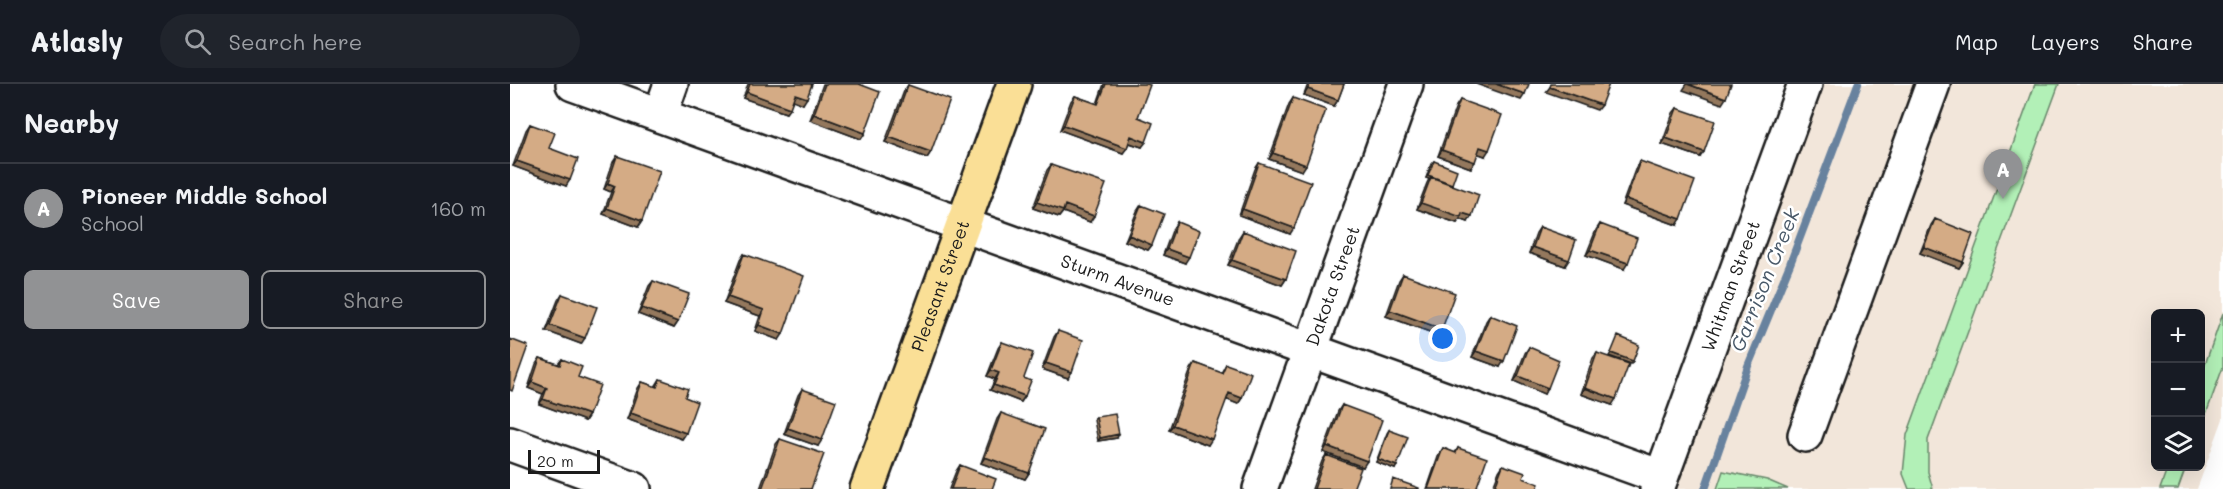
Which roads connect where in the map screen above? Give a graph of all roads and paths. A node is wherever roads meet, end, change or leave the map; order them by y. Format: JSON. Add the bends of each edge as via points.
{"nodes":[{"id":1,"x":573,"y":84,"type":"edge"},
{"id":2,"x":671,"y":84,"type":"edge"},
{"id":3,"x":1014,"y":84,"type":"edge"},
{"id":4,"x":1406,"y":84,"type":"edge"},
{"id":5,"x":1805,"y":84,"type":"edge"},
{"id":6,"x":1933,"y":84,"type":"edge"},
{"id":7,"x":660,"y":116,"type":"junction"},
{"id":8,"x":963,"y":225,"type":"junction"},
{"id":9,"x":1310,"y":351,"type":"junction"},
{"id":10,"x":1805,"y":435,"type":"dead end"},
{"id":11,"x":510,"y":444,"type":"edge"},
{"id":12,"x":1659,"y":483,"type":"edge"},
{"id":13,"x":634,"y":489,"type":"edge"},
{"id":14,"x":867,"y":489,"type":"edge"},
{"id":15,"x":1260,"y":489,"type":"edge"}],
"edges":[{"from":1,"to":7,"type":"street","name":"Sturm Avenue"},
{"from":2,"to":7,"type":"street"},
{"from":3,"to":8,"type":"main road","name":"Pleasant Street"},
{"from":4,"to":9,"type":"street","name":"Dakota Street"},
{"from":5,"to":12,"type":"street","name":"Whitman Street"},
{"from":6,"to":10,"type":"street"},
{"from":7,"to":8,"type":"street","name":"Sturm Avenue"},
{"from":8,"to":9,"type":"street","name":"Sturm Avenue"},
{"from":8,"to":14,"type":"main road","name":"Pleasant Street"},
{"from":9,"to":12,"type":"street","name":"Sturm Avenue"},
{"from":9,"to":15,"type":"street","name":"Dakota Street"},
{"from":11,"to":13,"type":"street"}]}
